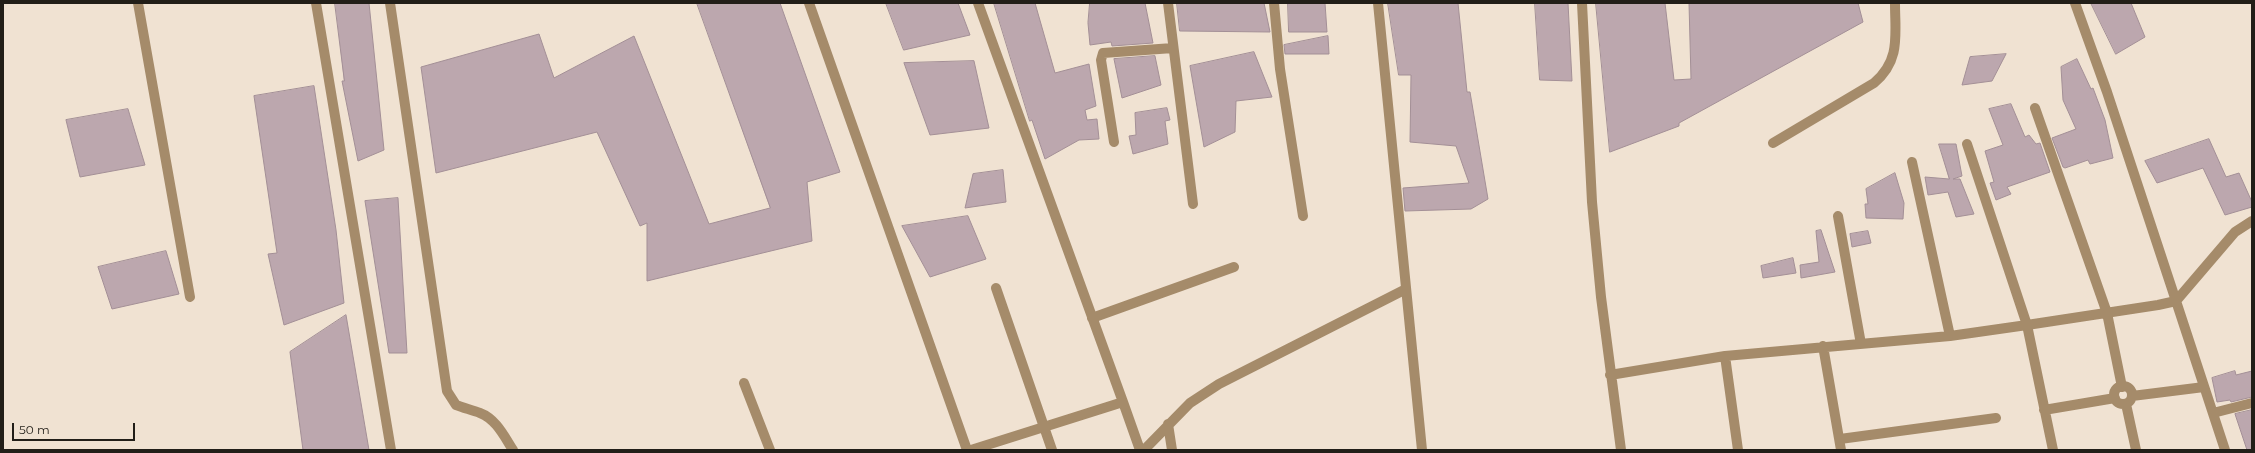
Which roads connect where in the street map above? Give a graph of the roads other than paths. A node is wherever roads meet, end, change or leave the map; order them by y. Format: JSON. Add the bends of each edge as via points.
{"nodes":[{"id":1,"x":138,"y":3,"type":"edge"},
{"id":2,"x":316,"y":3,"type":"edge"},
{"id":3,"x":390,"y":3,"type":"edge"},
{"id":4,"x":809,"y":3,"type":"edge"},
{"id":5,"x":978,"y":3,"type":"edge"},
{"id":6,"x":1168,"y":3,"type":"edge"},
{"id":7,"x":1274,"y":3,"type":"edge"},
{"id":8,"x":1378,"y":3,"type":"edge"},
{"id":9,"x":1582,"y":3,"type":"edge"},
{"id":10,"x":1895,"y":3,"type":"edge"},
{"id":11,"x":2075,"y":3,"type":"edge"},
{"id":12,"x":1173,"y":48,"type":"junction"},
{"id":13,"x":2035,"y":108,"type":"dead end"},
{"id":14,"x":1114,"y":142,"type":"dead end"},
{"id":15,"x":1773,"y":143,"type":"dead end"},
{"id":16,"x":1967,"y":144,"type":"dead end"},
{"id":17,"x":1912,"y":162,"type":"dead end"},
{"id":18,"x":1193,"y":204,"type":"dead end"},
{"id":19,"x":1304,"y":216,"type":"dead end"},
{"id":20,"x":1838,"y":216,"type":"dead end"},
{"id":21,"x":2252,"y":221,"type":"edge"},
{"id":22,"x":1234,"y":266,"type":"dead end"},
{"id":23,"x":996,"y":288,"type":"dead end"},
{"id":24,"x":1406,"y":289,"type":"junction"},
{"id":25,"x":190,"y":297,"type":"dead end"},
{"id":26,"x":2176,"y":300,"type":"junction"},
{"id":27,"x":2107,"y":313,"type":"junction"},
{"id":28,"x":1092,"y":318,"type":"junction"},
{"id":29,"x":2027,"y":325,"type":"junction"},
{"id":30,"x":1950,"y":336,"type":"junction"},
{"id":31,"x":1861,"y":344,"type":"junction"},
{"id":32,"x":1824,"y":346,"type":"junction"},
{"id":33,"x":1725,"y":356,"type":"junction"},
{"id":34,"x":1610,"y":375,"type":"junction"},
{"id":35,"x":744,"y":384,"type":"dead end"},
{"id":36,"x":2122,"y":387,"type":"junction"},
{"id":37,"x":2204,"y":387,"type":"junction"},
{"id":38,"x":2115,"y":398,"type":"junction"},
{"id":39,"x":2129,"y":400,"type":"junction"},
{"id":40,"x":1123,"y":402,"type":"junction"},
{"id":41,"x":2252,"y":403,"type":"edge"},
{"id":42,"x":2044,"y":410,"type":"junction"},
{"id":43,"x":2213,"y":413,"type":"junction"},
{"id":44,"x":1996,"y":418,"type":"dead end"},
{"id":45,"x":1168,"y":424,"type":"junction"},
{"id":46,"x":1043,"y":427,"type":"junction"},
{"id":47,"x":1840,"y":439,"type":"junction"},
{"id":48,"x":391,"y":450,"type":"edge"},
{"id":49,"x":513,"y":450,"type":"edge"},
{"id":50,"x":770,"y":450,"type":"edge"},
{"id":51,"x":967,"y":450,"type":"edge"},
{"id":52,"x":971,"y":450,"type":"edge"},
{"id":53,"x":1052,"y":450,"type":"edge"},
{"id":54,"x":1140,"y":450,"type":"edge"},
{"id":55,"x":1144,"y":450,"type":"edge"},
{"id":56,"x":1172,"y":450,"type":"edge"},
{"id":57,"x":1422,"y":450,"type":"edge"},
{"id":58,"x":1621,"y":450,"type":"edge"},
{"id":59,"x":1738,"y":450,"type":"edge"},
{"id":60,"x":1841,"y":450,"type":"edge"},
{"id":61,"x":2053,"y":450,"type":"edge"},
{"id":62,"x":2136,"y":450,"type":"edge"},
{"id":63,"x":2225,"y":450,"type":"edge"}],
"edges":[{"from":1,"to":25,"type":"street"},
{"from":2,"to":48,"type":"street"},
{"from":3,"to":49,"type":"street","via":[[447,391],[456,405],[490,418]]},
{"from":4,"to":51,"type":"street"},
{"from":5,"to":28,"type":"street"},
{"from":6,"to":12,"type":"street"},
{"from":7,"to":19,"type":"street","via":[[1280,69]]},
{"from":8,"to":24,"type":"street"},
{"from":9,"to":34,"type":"street","via":[[1592,202]]},
{"from":10,"to":15,"type":"street","via":[[1894,54],[1885,74]]},
{"from":11,"to":26,"type":"street"},
{"from":12,"to":14,"type":"street","via":[[1103,53],[1101,60]]},
{"from":12,"to":18,"type":"street"},
{"from":13,"to":27,"type":"street"},
{"from":16,"to":29,"type":"street"},
{"from":17,"to":30,"type":"street"},
{"from":20,"to":31,"type":"street"},
{"from":21,"to":26,"type":"street","via":[[2235,232]]},
{"from":22,"to":28,"type":"street"},
{"from":23,"to":46,"type":"street"},
{"from":24,"to":45,"type":"street","via":[[1219,384],[1190,403]]},
{"from":24,"to":57,"type":"street"},
{"from":26,"to":27,"type":"street"},
{"from":26,"to":37,"type":"street"},
{"from":27,"to":29,"type":"street"},
{"from":27,"to":36,"type":"street"},
{"from":28,"to":40,"type":"street"},
{"from":29,"to":30,"type":"street"},
{"from":29,"to":42,"type":"street"},
{"from":30,"to":31,"type":"street"},
{"from":31,"to":32,"type":"street"},
{"from":32,"to":33,"type":"street"},
{"from":32,"to":47,"type":"street"},
{"from":33,"to":34,"type":"street"},
{"from":33,"to":59,"type":"street"},
{"from":34,"to":58,"type":"street"},
{"from":35,"to":50,"type":"street"},
{"from":36,"to":38,"type":"street","via":[[2116,391]]},
{"from":36,"to":39,"type":"street","via":[[2130,389]]},
{"from":37,"to":39,"type":"street"},
{"from":37,"to":43,"type":"street"},
{"from":38,"to":39,"type":"street","via":[[2121,404]]},
{"from":38,"to":42,"type":"street"},
{"from":39,"to":62,"type":"street"},
{"from":40,"to":46,"type":"street"},
{"from":40,"to":54,"type":"street"},
{"from":41,"to":43,"type":"street"},
{"from":42,"to":61,"type":"street"},
{"from":43,"to":63,"type":"street"},
{"from":44,"to":47,"type":"street"},
{"from":45,"to":55,"type":"street"},
{"from":45,"to":56,"type":"street"},
{"from":46,"to":52,"type":"street"},
{"from":46,"to":53,"type":"street"},
{"from":47,"to":60,"type":"street"}]}
